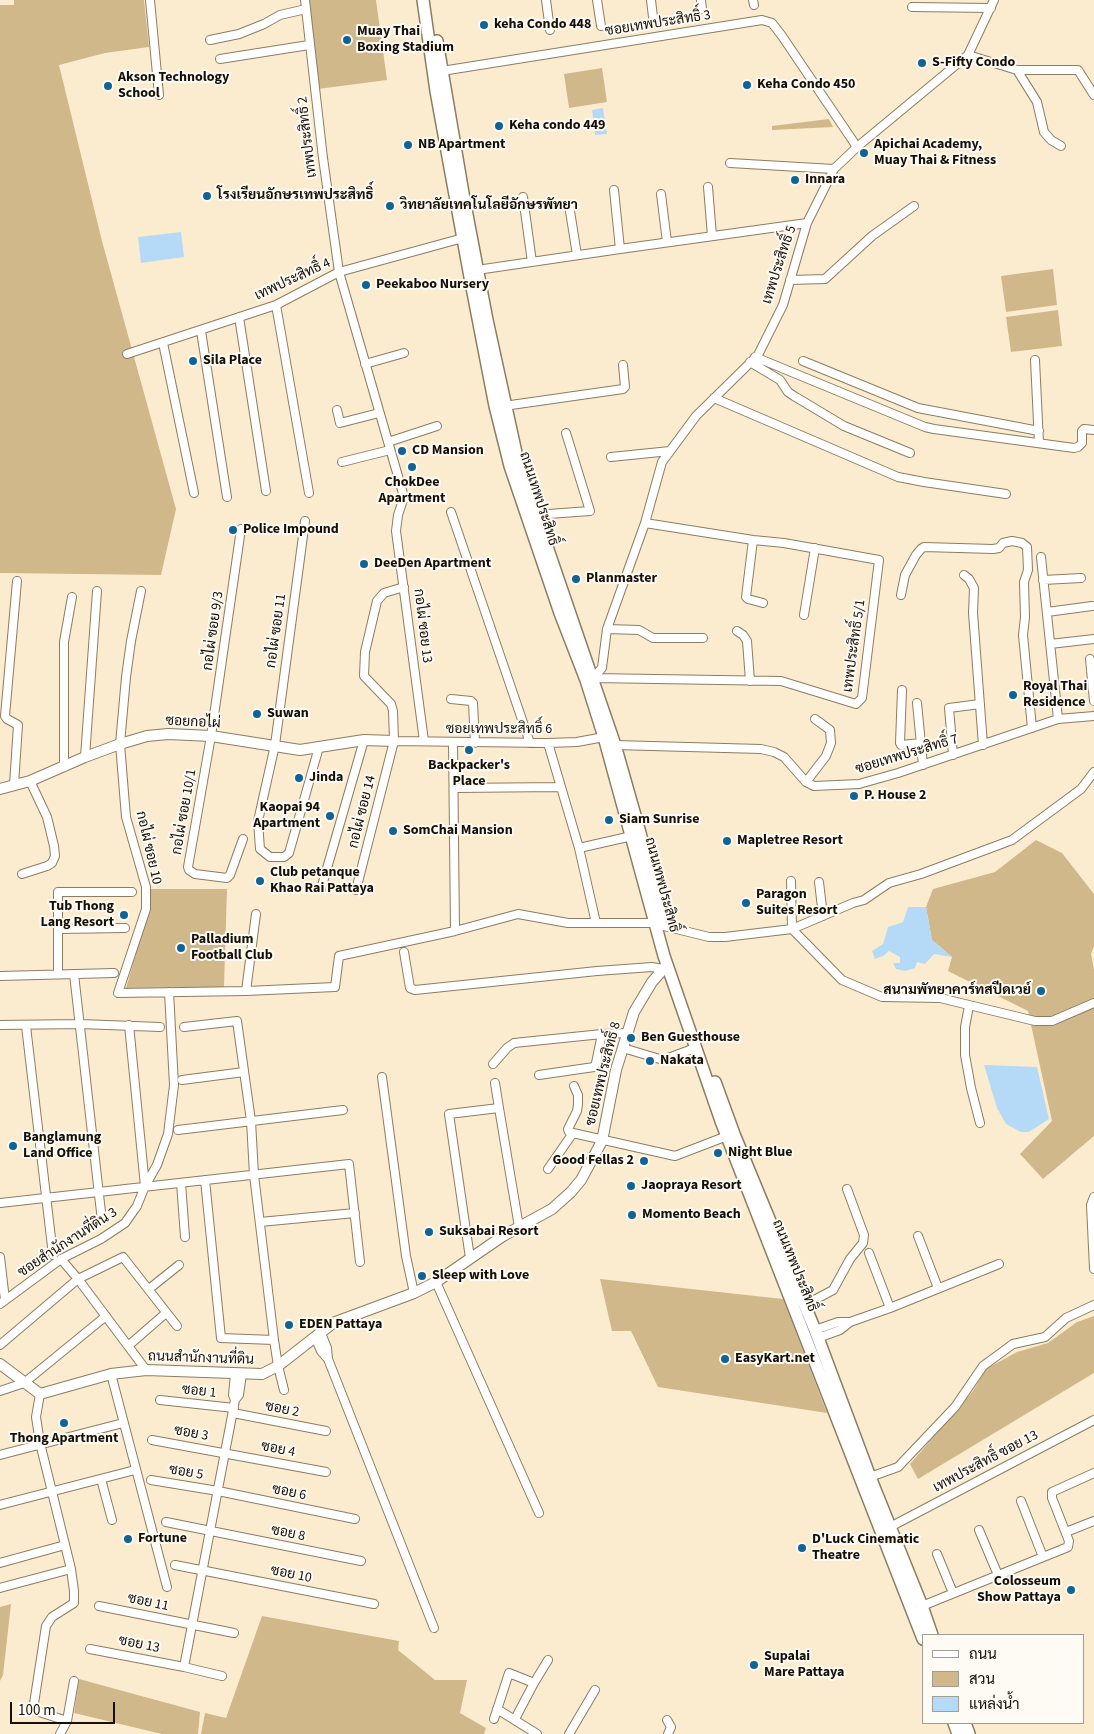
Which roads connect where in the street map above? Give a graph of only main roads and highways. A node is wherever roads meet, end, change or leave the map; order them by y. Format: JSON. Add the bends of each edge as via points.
{"nodes":[{"id":1,"x":423,"y":0,"type":"edge"},
{"id":2,"x":431,"y":0,"type":"edge"},
{"id":3,"x":604,"y":737,"type":"junction"},
{"id":4,"x":615,"y":745,"type":"junction"},
{"id":5,"x":660,"y":924,"type":"junction"},
{"id":6,"x":668,"y":966,"type":"junction"},
{"id":7,"x":932,"y":1634,"type":"edge"},
{"id":8,"x":922,"y":1636,"type":"edge"}],
"edges":[{"from":1,"to":3,"type":"main road","name":"ถนนเทพประสิทธิ์","via":[[436,90],[495,406],[510,466]]},
{"from":2,"to":4,"type":"main road","name":"ถนนเทพประสิทธิ์","via":[[477,270],[504,406],[535,515]]},
{"from":3,"to":4,"type":"main road"},
{"from":3,"to":5,"type":"main road","name":"ถนนเทพประสิทธิ์"},
{"from":4,"to":5,"type":"main road","name":"ถนนเทพประสิทธิ์","via":[[640,832]]},
{"from":5,"to":6,"type":"main road","name":"ถนนเทพประสิทธิ์"},
{"from":6,"to":7,"type":"main road","name":"ถนนเทพประสิทธิ์","via":[[805,1304]]},
{"from":6,"to":8,"type":"main road","name":"ถนนเทพประสิทธิ์","via":[[727,1136]]}]}
